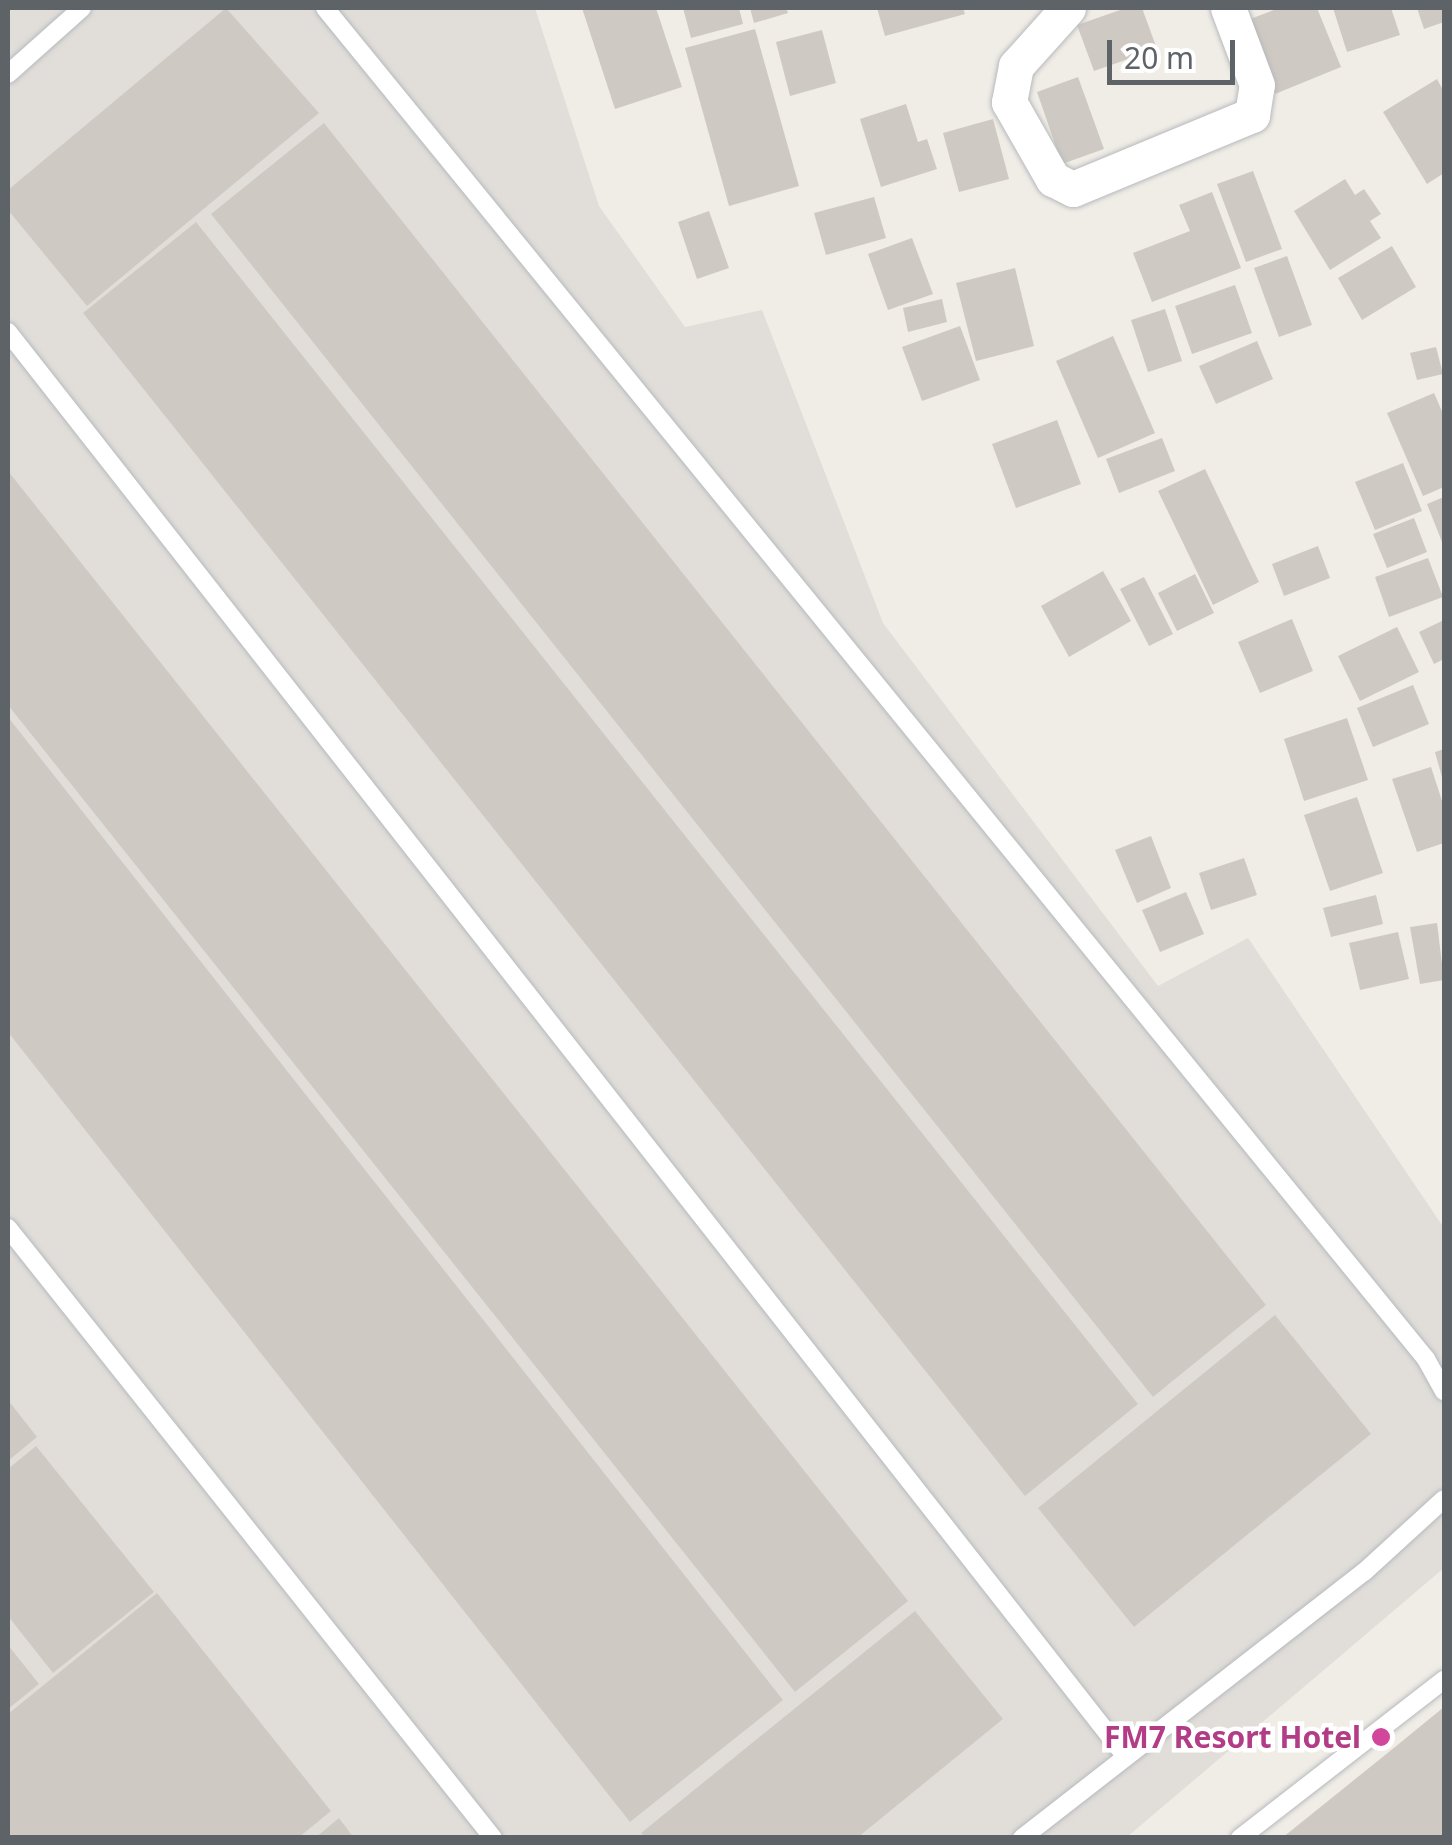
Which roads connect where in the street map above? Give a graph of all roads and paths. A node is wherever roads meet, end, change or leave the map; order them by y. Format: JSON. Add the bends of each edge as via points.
{"nodes":[{"id":1,"x":82,"y":8,"type":"edge"},
{"id":2,"x":325,"y":8,"type":"edge"},
{"id":3,"x":1068,"y":8,"type":"edge"},
{"id":4,"x":1228,"y":8,"type":"edge"},
{"id":5,"x":8,"y":74,"type":"edge"},
{"id":6,"x":8,"y":332,"type":"edge"},
{"id":7,"x":8,"y":1228,"type":"edge"},
{"id":8,"x":1444,"y":1391,"type":"edge"},
{"id":9,"x":1444,"y":1500,"type":"edge"},
{"id":10,"x":1444,"y":1680,"type":"edge"},
{"id":11,"x":1126,"y":1757,"type":"junction"},
{"id":12,"x":493,"y":1838,"type":"edge"},
{"id":13,"x":1022,"y":1838,"type":"edge"},
{"id":14,"x":1240,"y":1838,"type":"edge"}],
"edges":[{"from":1,"to":5,"type":"lane"},
{"from":2,"to":8,"type":"lane","via":[[1413,1344]]},
{"from":3,"to":4,"type":"street","via":[[1016,66],[1009,102],[1053,179],[1073,189],[1252,115],[1257,85]]},
{"from":6,"to":11,"type":"lane"},
{"from":7,"to":12,"type":"lane"},
{"from":9,"to":11,"type":"lane","via":[[1364,1572]]},
{"from":10,"to":14,"type":"lane"},
{"from":11,"to":13,"type":"lane"}]}
